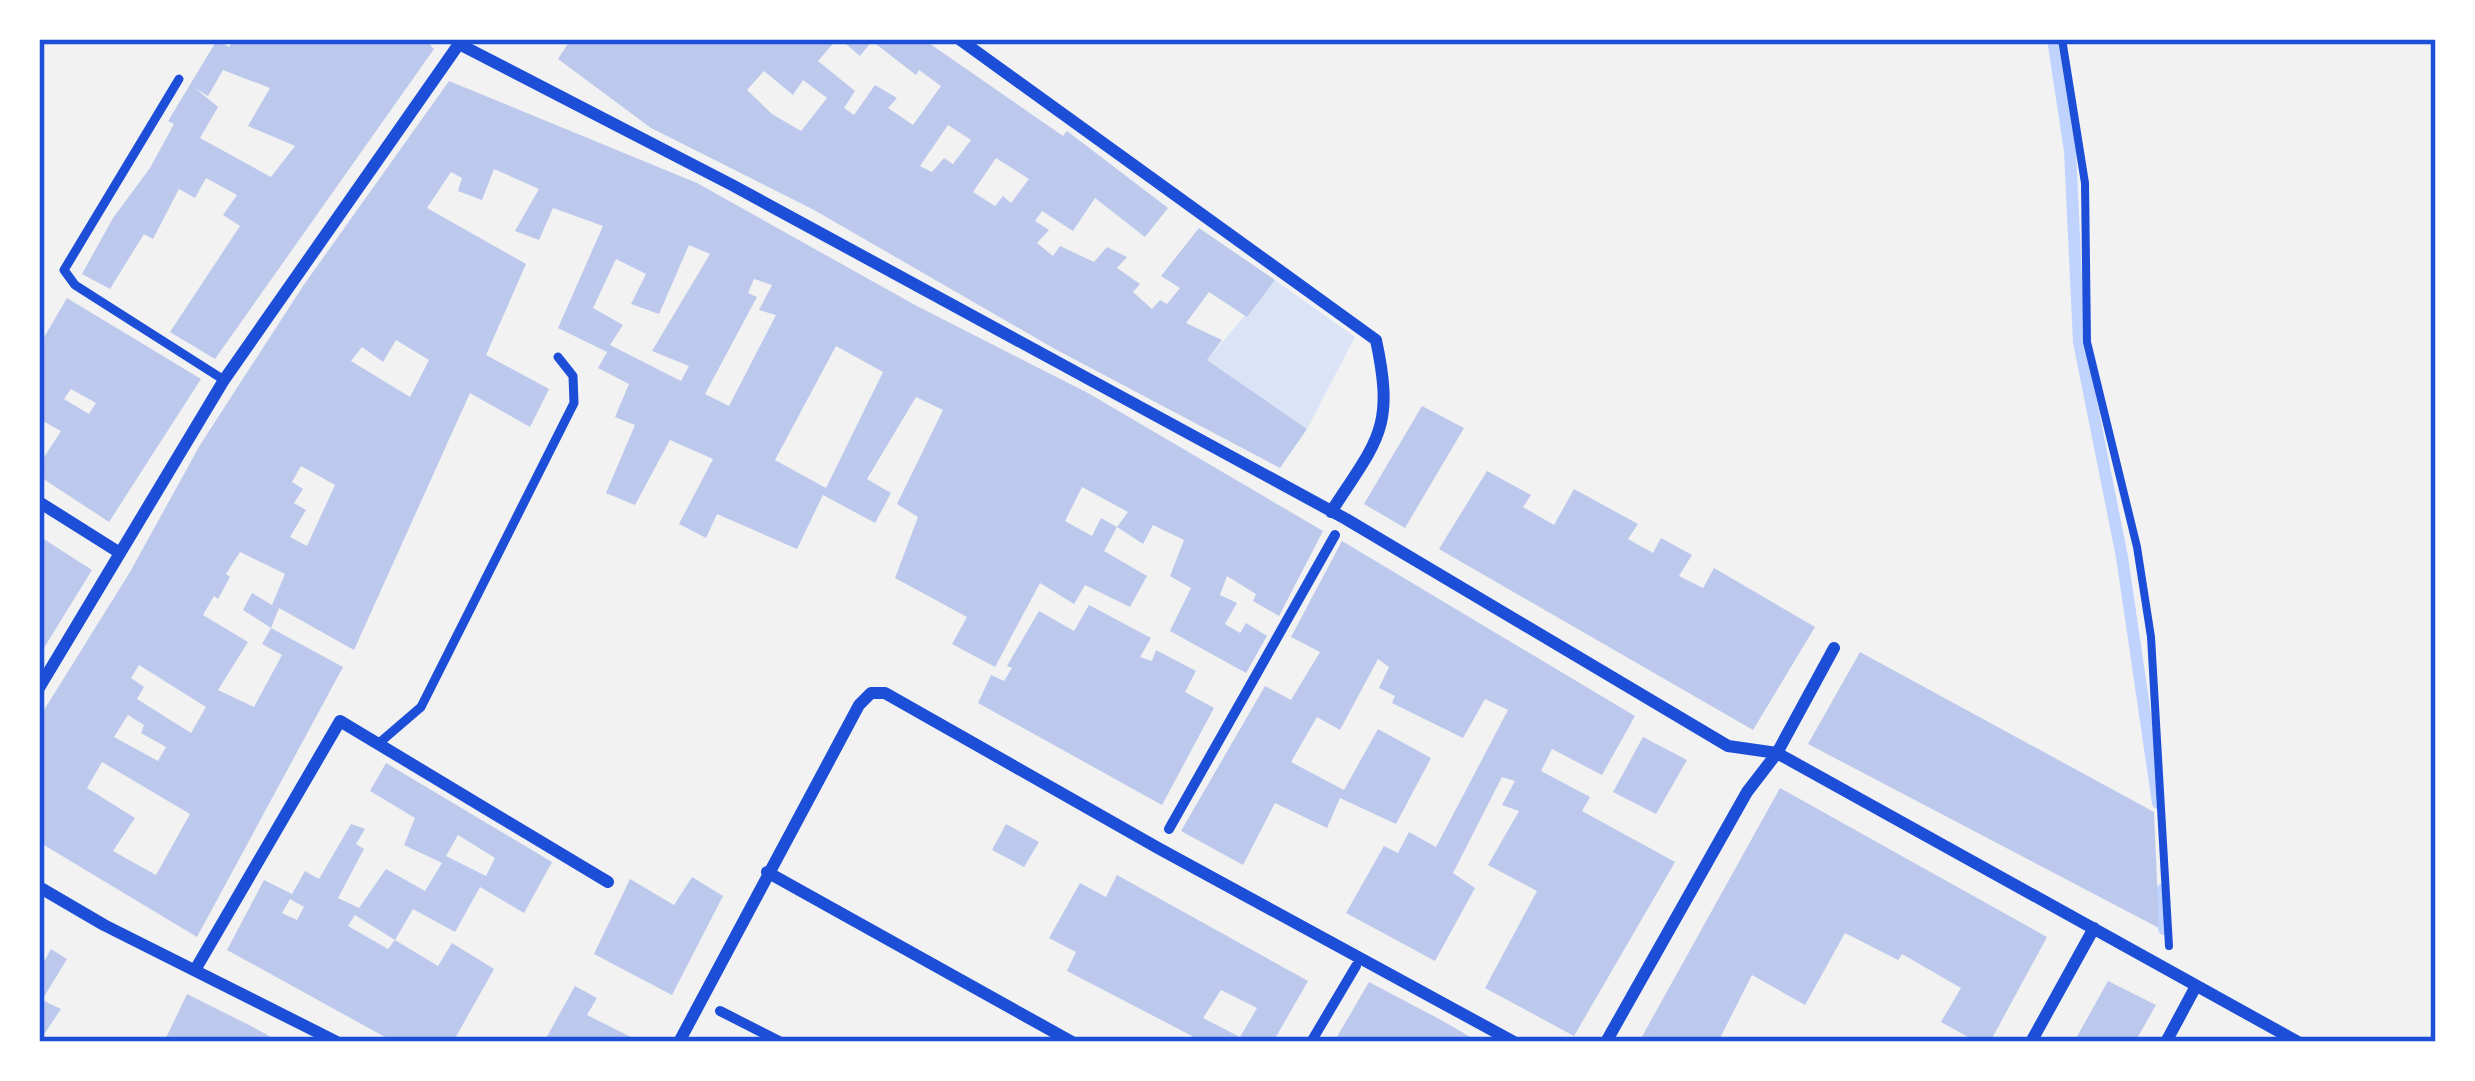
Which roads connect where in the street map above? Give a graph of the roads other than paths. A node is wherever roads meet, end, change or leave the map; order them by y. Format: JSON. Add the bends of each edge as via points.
{"nodes":[{"id":1,"x":959,"y":39,"type":"edge"},
{"id":2,"x":461,"y":42,"type":"edge"},
{"id":3,"x":179,"y":79,"type":"dead end"},
{"id":4,"x":558,"y":357,"type":"dead end"},
{"id":5,"x":224,"y":380,"type":"junction"},
{"id":6,"x":39,"y":502,"type":"edge"},
{"id":7,"x":1331,"y":512,"type":"junction"},
{"id":8,"x":1335,"y":535,"type":"dead end"},
{"id":9,"x":120,"y":554,"type":"junction"},
{"id":10,"x":1834,"y":648,"type":"dead end"},
{"id":11,"x":39,"y":688,"type":"edge"},
{"id":12,"x":378,"y":744,"type":"junction"},
{"id":13,"x":1777,"y":753,"type":"junction"},
{"id":14,"x":1169,"y":829,"type":"dead end"},
{"id":15,"x":767,"y":872,"type":"junction"},
{"id":16,"x":608,"y":882,"type":"dead end"},
{"id":17,"x":39,"y":887,"type":"edge"},
{"id":18,"x":2094,"y":928,"type":"junction"},
{"id":19,"x":1356,"y":965,"type":"dead end"},
{"id":20,"x":195,"y":970,"type":"junction"},
{"id":21,"x":2196,"y":986,"type":"junction"},
{"id":22,"x":720,"y":1011,"type":"dead end"},
{"id":23,"x":337,"y":1042,"type":"edge"},
{"id":24,"x":679,"y":1042,"type":"edge"},
{"id":25,"x":781,"y":1042,"type":"edge"},
{"id":26,"x":1072,"y":1042,"type":"edge"},
{"id":27,"x":1311,"y":1042,"type":"edge"},
{"id":28,"x":1514,"y":1042,"type":"edge"},
{"id":29,"x":1606,"y":1042,"type":"edge"},
{"id":30,"x":2031,"y":1042,"type":"edge"},
{"id":31,"x":2166,"y":1042,"type":"edge"},
{"id":32,"x":2298,"y":1042,"type":"edge"}],
"edges":[{"from":1,"to":7,"type":"street","via":[[1376,340],[1385,383],[1382,432]]},
{"from":2,"to":5,"type":"street"},
{"from":2,"to":7,"type":"street"},
{"from":3,"to":5,"type":"lane","via":[[64,270],[75,285]]},
{"from":4,"to":12,"type":"lane","via":[[573,376],[574,403],[421,707]]},
{"from":5,"to":9,"type":"street"},
{"from":6,"to":9,"type":"street"},
{"from":7,"to":13,"type":"street","via":[[1728,746]]},
{"from":8,"to":14,"type":"street"},
{"from":9,"to":11,"type":"street"},
{"from":10,"to":13,"type":"street"},
{"from":12,"to":16,"type":"street"},
{"from":12,"to":20,"type":"street","via":[[340,721]]},
{"from":13,"to":18,"type":"street"},
{"from":13,"to":29,"type":"street","via":[[1752,782]]},
{"from":15,"to":24,"type":"street"},
{"from":15,"to":26,"type":"street"},
{"from":15,"to":28,"type":"street","via":[[859,705],[885,694]]},
{"from":17,"to":20,"type":"street"},
{"from":18,"to":21,"type":"street"},
{"from":18,"to":30,"type":"street"},
{"from":19,"to":27,"type":"street"},
{"from":20,"to":23,"type":"street"},
{"from":21,"to":31,"type":"street"},
{"from":21,"to":32,"type":"street"},
{"from":22,"to":25,"type":"street"}]}
